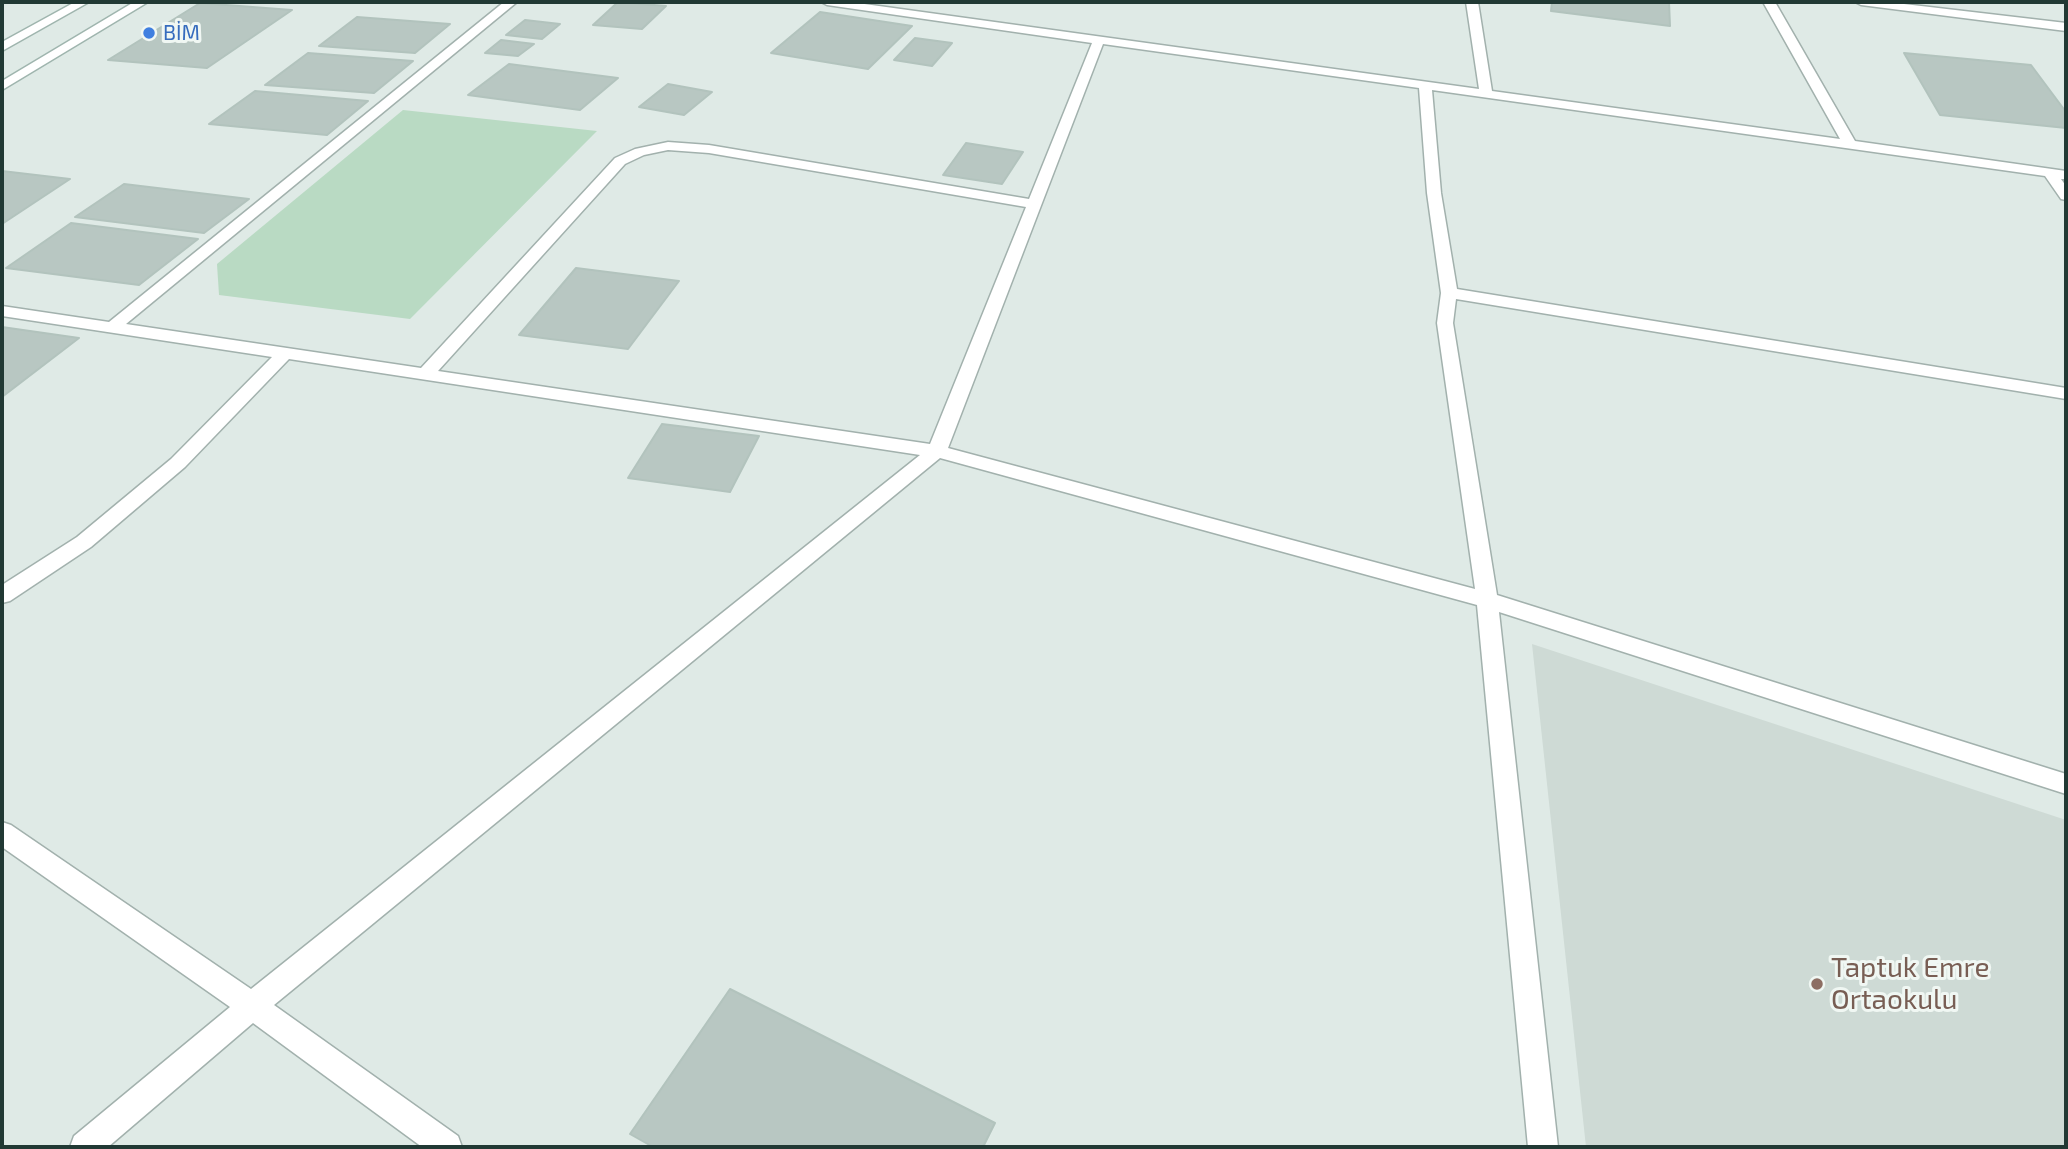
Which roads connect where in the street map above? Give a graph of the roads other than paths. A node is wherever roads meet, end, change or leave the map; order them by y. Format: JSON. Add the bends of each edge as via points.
{"nodes":[{"id":1,"x":83,"y":2,"type":"edge"},
{"id":2,"x":142,"y":2,"type":"edge"},
{"id":3,"x":512,"y":2,"type":"edge"},
{"id":4,"x":827,"y":2,"type":"edge"},
{"id":5,"x":933,"y":2,"type":"edge"},
{"id":6,"x":1472,"y":2,"type":"edge"},
{"id":7,"x":1769,"y":2,"type":"edge"},
{"id":8,"x":1861,"y":2,"type":"edge"},
{"id":9,"x":923,"y":15,"type":"junction"},
{"id":10,"x":2066,"y":27,"type":"edge"},
{"id":11,"x":1099,"y":40,"type":"junction"},
{"id":12,"x":2,"y":47,"type":"edge"},
{"id":13,"x":2,"y":86,"type":"edge"},
{"id":14,"x":1425,"y":86,"type":"junction"},
{"id":15,"x":1486,"y":94,"type":"junction"},
{"id":16,"x":1850,"y":145,"type":"junction"},
{"id":17,"x":2049,"y":172,"type":"junction"},
{"id":18,"x":2066,"y":174,"type":"edge"},
{"id":19,"x":2066,"y":196,"type":"edge"},
{"id":20,"x":1034,"y":204,"type":"junction"},
{"id":21,"x":1449,"y":292,"type":"junction"},
{"id":22,"x":2,"y":311,"type":"edge"},
{"id":23,"x":113,"y":327,"type":"junction"},
{"id":24,"x":286,"y":352,"type":"junction"},
{"id":25,"x":425,"y":373,"type":"junction"},
{"id":26,"x":2066,"y":394,"type":"edge"},
{"id":27,"x":937,"y":451,"type":"junction"},
{"id":28,"x":2,"y":595,"type":"edge"},
{"id":29,"x":1487,"y":600,"type":"junction"},
{"id":30,"x":2066,"y":785,"type":"edge"},
{"id":31,"x":2,"y":833,"type":"edge"},
{"id":32,"x":252,"y":1006,"type":"junction"},
{"id":33,"x":85,"y":1147,"type":"edge"},
{"id":34,"x":447,"y":1147,"type":"edge"},
{"id":35,"x":1543,"y":1147,"type":"edge"}],
"edges":[{"from":1,"to":12,"type":"street"},
{"from":2,"to":13,"type":"street"},
{"from":3,"to":23,"type":"street"},
{"from":4,"to":9,"type":"street"},
{"from":5,"to":9,"type":"street"},
{"from":6,"to":15,"type":"street"},
{"from":7,"to":16,"type":"street"},
{"from":8,"to":10,"type":"street"},
{"from":9,"to":11,"type":"street"},
{"from":11,"to":14,"type":"street"},
{"from":11,"to":20,"type":"street"},
{"from":14,"to":15,"type":"street"},
{"from":14,"to":21,"type":"street"},
{"from":15,"to":16,"type":"street"},
{"from":16,"to":17,"type":"street"},
{"from":17,"to":18,"type":"street"},
{"from":17,"to":19,"type":"street"},
{"from":20,"to":25,"type":"street","via":[[709,149],[668,146],[639,152],[620,161]]},
{"from":20,"to":27,"type":"street"},
{"from":21,"to":26,"type":"street"},
{"from":21,"to":29,"type":"street","via":[[1445,323]]},
{"from":22,"to":23,"type":"street"},
{"from":23,"to":24,"type":"street"},
{"from":24,"to":25,"type":"street"},
{"from":24,"to":28,"type":"street","via":[[178,463],[84,542]]},
{"from":25,"to":27,"type":"street"},
{"from":27,"to":29,"type":"street"},
{"from":27,"to":32,"type":"street"},
{"from":29,"to":30,"type":"street"},
{"from":29,"to":35,"type":"street"},
{"from":31,"to":32,"type":"street"},
{"from":32,"to":33,"type":"street"},
{"from":32,"to":34,"type":"street"}]}
